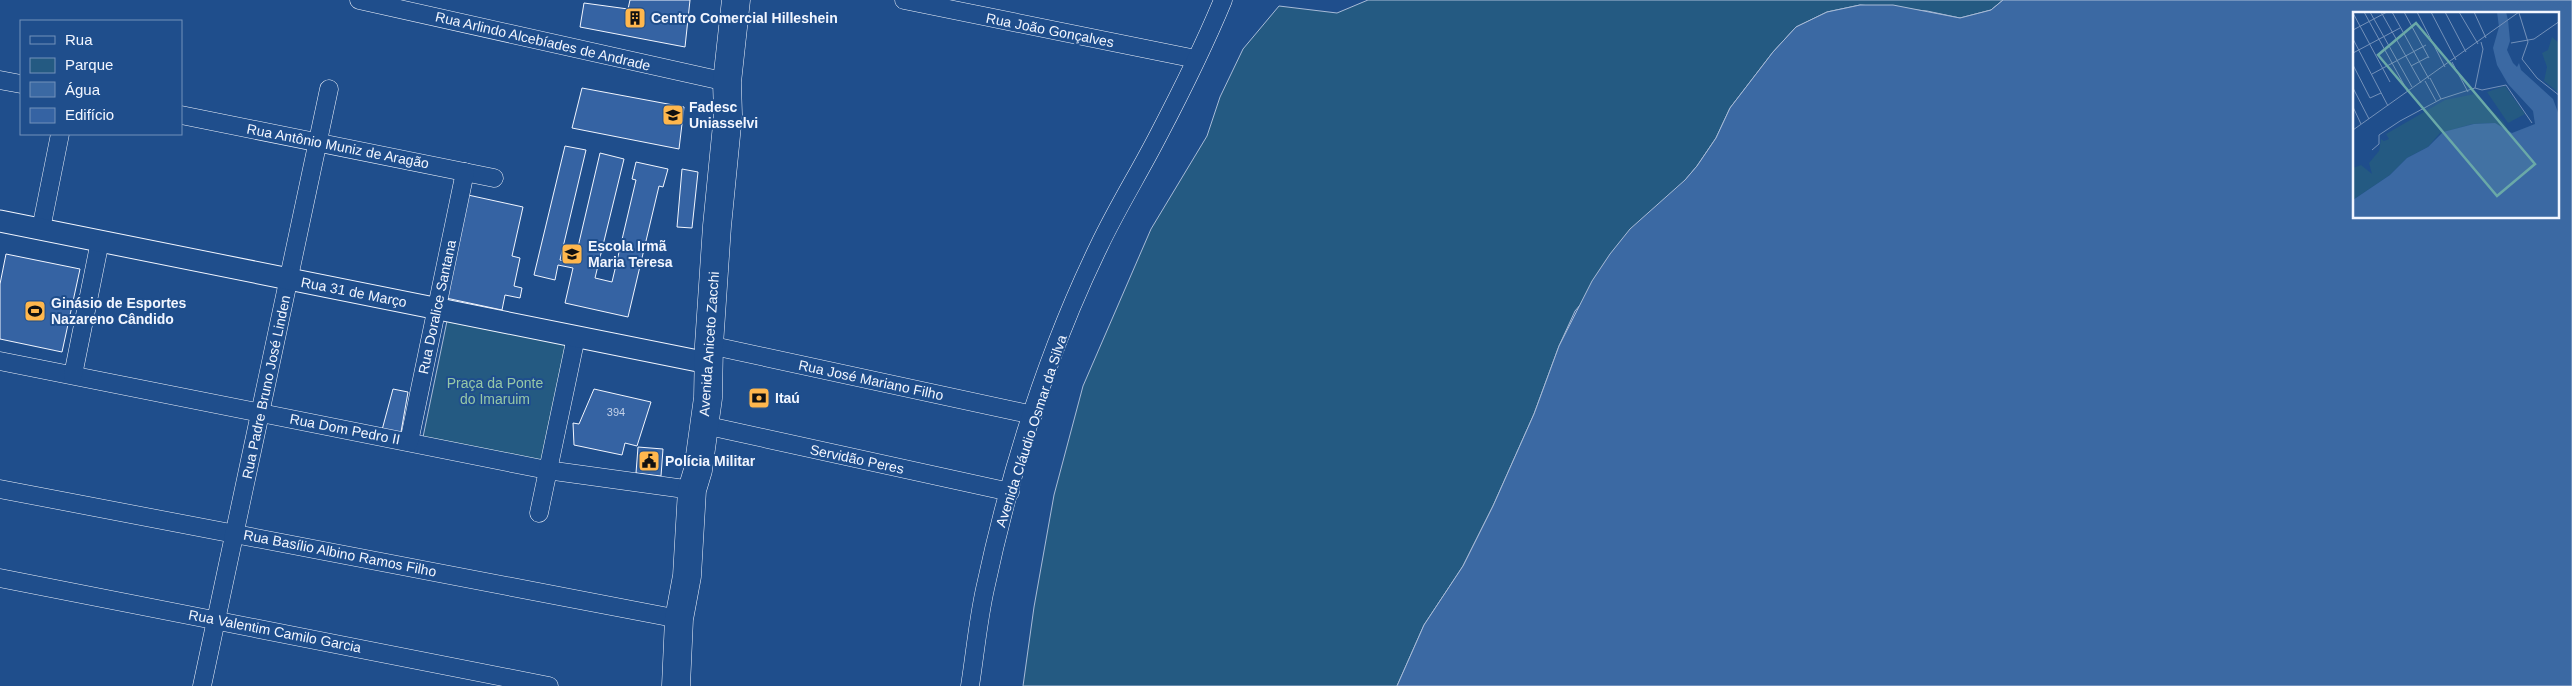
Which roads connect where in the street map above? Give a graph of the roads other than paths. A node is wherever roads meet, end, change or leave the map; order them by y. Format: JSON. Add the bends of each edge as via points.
{"nodes":[{"id":1,"x":359,"y":0,"type":"edge"},
{"id":2,"x":736,"y":0,"type":"edge"},
{"id":3,"x":904,"y":0,"type":"edge"},
{"id":4,"x":1223,"y":0,"type":"edge"},
{"id":5,"x":1196,"y":59,"type":"junction"},
{"id":6,"x":0,"y":80,"type":"edge"},
{"id":7,"x":727,"y":82,"type":"junction"},
{"id":8,"x":20,"y":84,"type":"edge"},
{"id":9,"x":329,"y":89,"type":"dead end"},
{"id":10,"x":182,"y":115,"type":"edge"},
{"id":11,"x":60,"y":135,"type":"edge"},
{"id":12,"x":318,"y":142,"type":"junction"},
{"id":13,"x":465,"y":172,"type":"junction"},
{"id":14,"x":494,"y":178,"type":"dead end"},
{"id":15,"x":0,"y":221,"type":"edge"},
{"id":16,"x":41,"y":230,"type":"junction"},
{"id":17,"x":100,"y":241,"type":"junction"},
{"id":18,"x":288,"y":279,"type":"junction"},
{"id":19,"x":437,"y":309,"type":"junction"},
{"id":20,"x":576,"y":337,"type":"junction"},
{"id":21,"x":709,"y":354,"type":"junction"},
{"id":22,"x":0,"y":361,"type":"edge"},
{"id":23,"x":73,"y":375,"type":"junction"},
{"id":24,"x":262,"y":412,"type":"junction"},
{"id":25,"x":1033,"y":415,"type":"junction"},
{"id":26,"x":704,"y":425,"type":"junction"},
{"id":27,"x":409,"y":442,"type":"junction"},
{"id":28,"x":547,"y":470,"type":"junction"},
{"id":29,"x":0,"y":489,"type":"edge"},
{"id":30,"x":692,"y":490,"type":"junction"},
{"id":31,"x":1010,"y":492,"type":"junction"},
{"id":32,"x":539,"y":513,"type":"dead end"},
{"id":33,"x":234,"y":532,"type":"junction"},
{"id":34,"x":0,"y":578,"type":"edge"},
{"id":35,"x":679,"y":619,"type":"junction"},
{"id":36,"x":216,"y":620,"type":"junction"},
{"id":37,"x":202,"y":686,"type":"edge"},
{"id":38,"x":549,"y":686,"type":"edge"},
{"id":39,"x":676,"y":686,"type":"edge"},
{"id":40,"x":970,"y":686,"type":"edge"}],
"edges":[{"from":1,"to":7,"type":"street","name":"Rua Arlindo Alcebíades de Andrade"},
{"from":2,"to":7,"type":"main road","name":"Avenida Aniceto Zacchi"},
{"from":3,"to":5,"type":"street","name":"Rua João Gonçalves"},
{"from":4,"to":5,"type":"street","name":"Avenida Cláudio Osmar da Silva"},
{"from":5,"to":25,"type":"street","name":"Avenida Cláudio Osmar da Silva","via":[[1098,248],[1064,326]]},
{"from":6,"to":8,"type":"street"},
{"from":7,"to":21,"type":"main road","name":"Avenida Aniceto Zacchi","via":[[728,115]]},
{"from":9,"to":12,"type":"street","name":"Rua Padre Bruno José Linden"},
{"from":10,"to":12,"type":"street","name":"Rua Antônio Muniz de Aragão"},
{"from":11,"to":16,"type":"street"},
{"from":12,"to":13,"type":"street","name":"Rua Antônio Muniz de Aragão"},
{"from":12,"to":18,"type":"street","name":"Rua Padre Bruno José Linden"},
{"from":13,"to":14,"type":"street","name":"Rua Antônio Muniz de Aragão"},
{"from":13,"to":19,"type":"street","name":"Rua Doralice Santana"},
{"from":15,"to":16,"type":"street","name":"Rua 31 de Março"},
{"from":16,"to":17,"type":"street","name":"Rua 31 de Março"},
{"from":17,"to":18,"type":"street","name":"Rua 31 de Março"},
{"from":17,"to":23,"type":"street"},
{"from":18,"to":19,"type":"street","name":"Rua 31 de Março"},
{"from":18,"to":24,"type":"street","name":"Rua Padre Bruno José Linden"},
{"from":19,"to":20,"type":"street","name":"Rua 31 de Março"},
{"from":19,"to":27,"type":"street","name":"Rua Doralice Santana"},
{"from":20,"to":21,"type":"street","name":"Rua 31 de Março"},
{"from":20,"to":28,"type":"street"},
{"from":21,"to":25,"type":"street","name":"Rua José Mariano Filho"},
{"from":21,"to":26,"type":"main road","name":"Avenida Aniceto Zacchi"},
{"from":22,"to":23,"type":"street","name":"Rua Dom Pedro II"},
{"from":23,"to":24,"type":"street","name":"Rua Dom Pedro II"},
{"from":24,"to":27,"type":"street","name":"Rua Dom Pedro II"},
{"from":24,"to":33,"type":"street","name":"Rua Padre Bruno José Linden"},
{"from":25,"to":31,"type":"street","name":"Avenida Cláudio Osmar da Silva"},
{"from":26,"to":30,"type":"main road","name":"Avenida Aniceto Zacchi"},
{"from":26,"to":31,"type":"street","name":"Servidão Peres"},
{"from":27,"to":28,"type":"street","name":"Rua Dom Pedro II"},
{"from":28,"to":30,"type":"street","name":"Rua Dom Pedro II"},
{"from":28,"to":32,"type":"street"},
{"from":29,"to":33,"type":"street","name":"Rua Basílio Albino Ramos Filho"},
{"from":30,"to":35,"type":"main road","name":"Avenida Aniceto Zacchi","via":[[687,576]]},
{"from":31,"to":40,"type":"street","name":"Avenida Cláudio Osmar da Silva","via":[[985,591]]},
{"from":33,"to":35,"type":"street","name":"Rua Basílio Albino Ramos Filho"},
{"from":33,"to":36,"type":"street","name":"Rua Padre Bruno José Linden"},
{"from":34,"to":36,"type":"street","name":"Rua Valentim Camilo Garcia"},
{"from":35,"to":39,"type":"main road","name":"Avenida Aniceto Zacchi"},
{"from":36,"to":37,"type":"street","name":"Rua Padre Bruno José Linden"},
{"from":36,"to":38,"type":"street","name":"Rua Valentim Camilo Garcia"}]}
